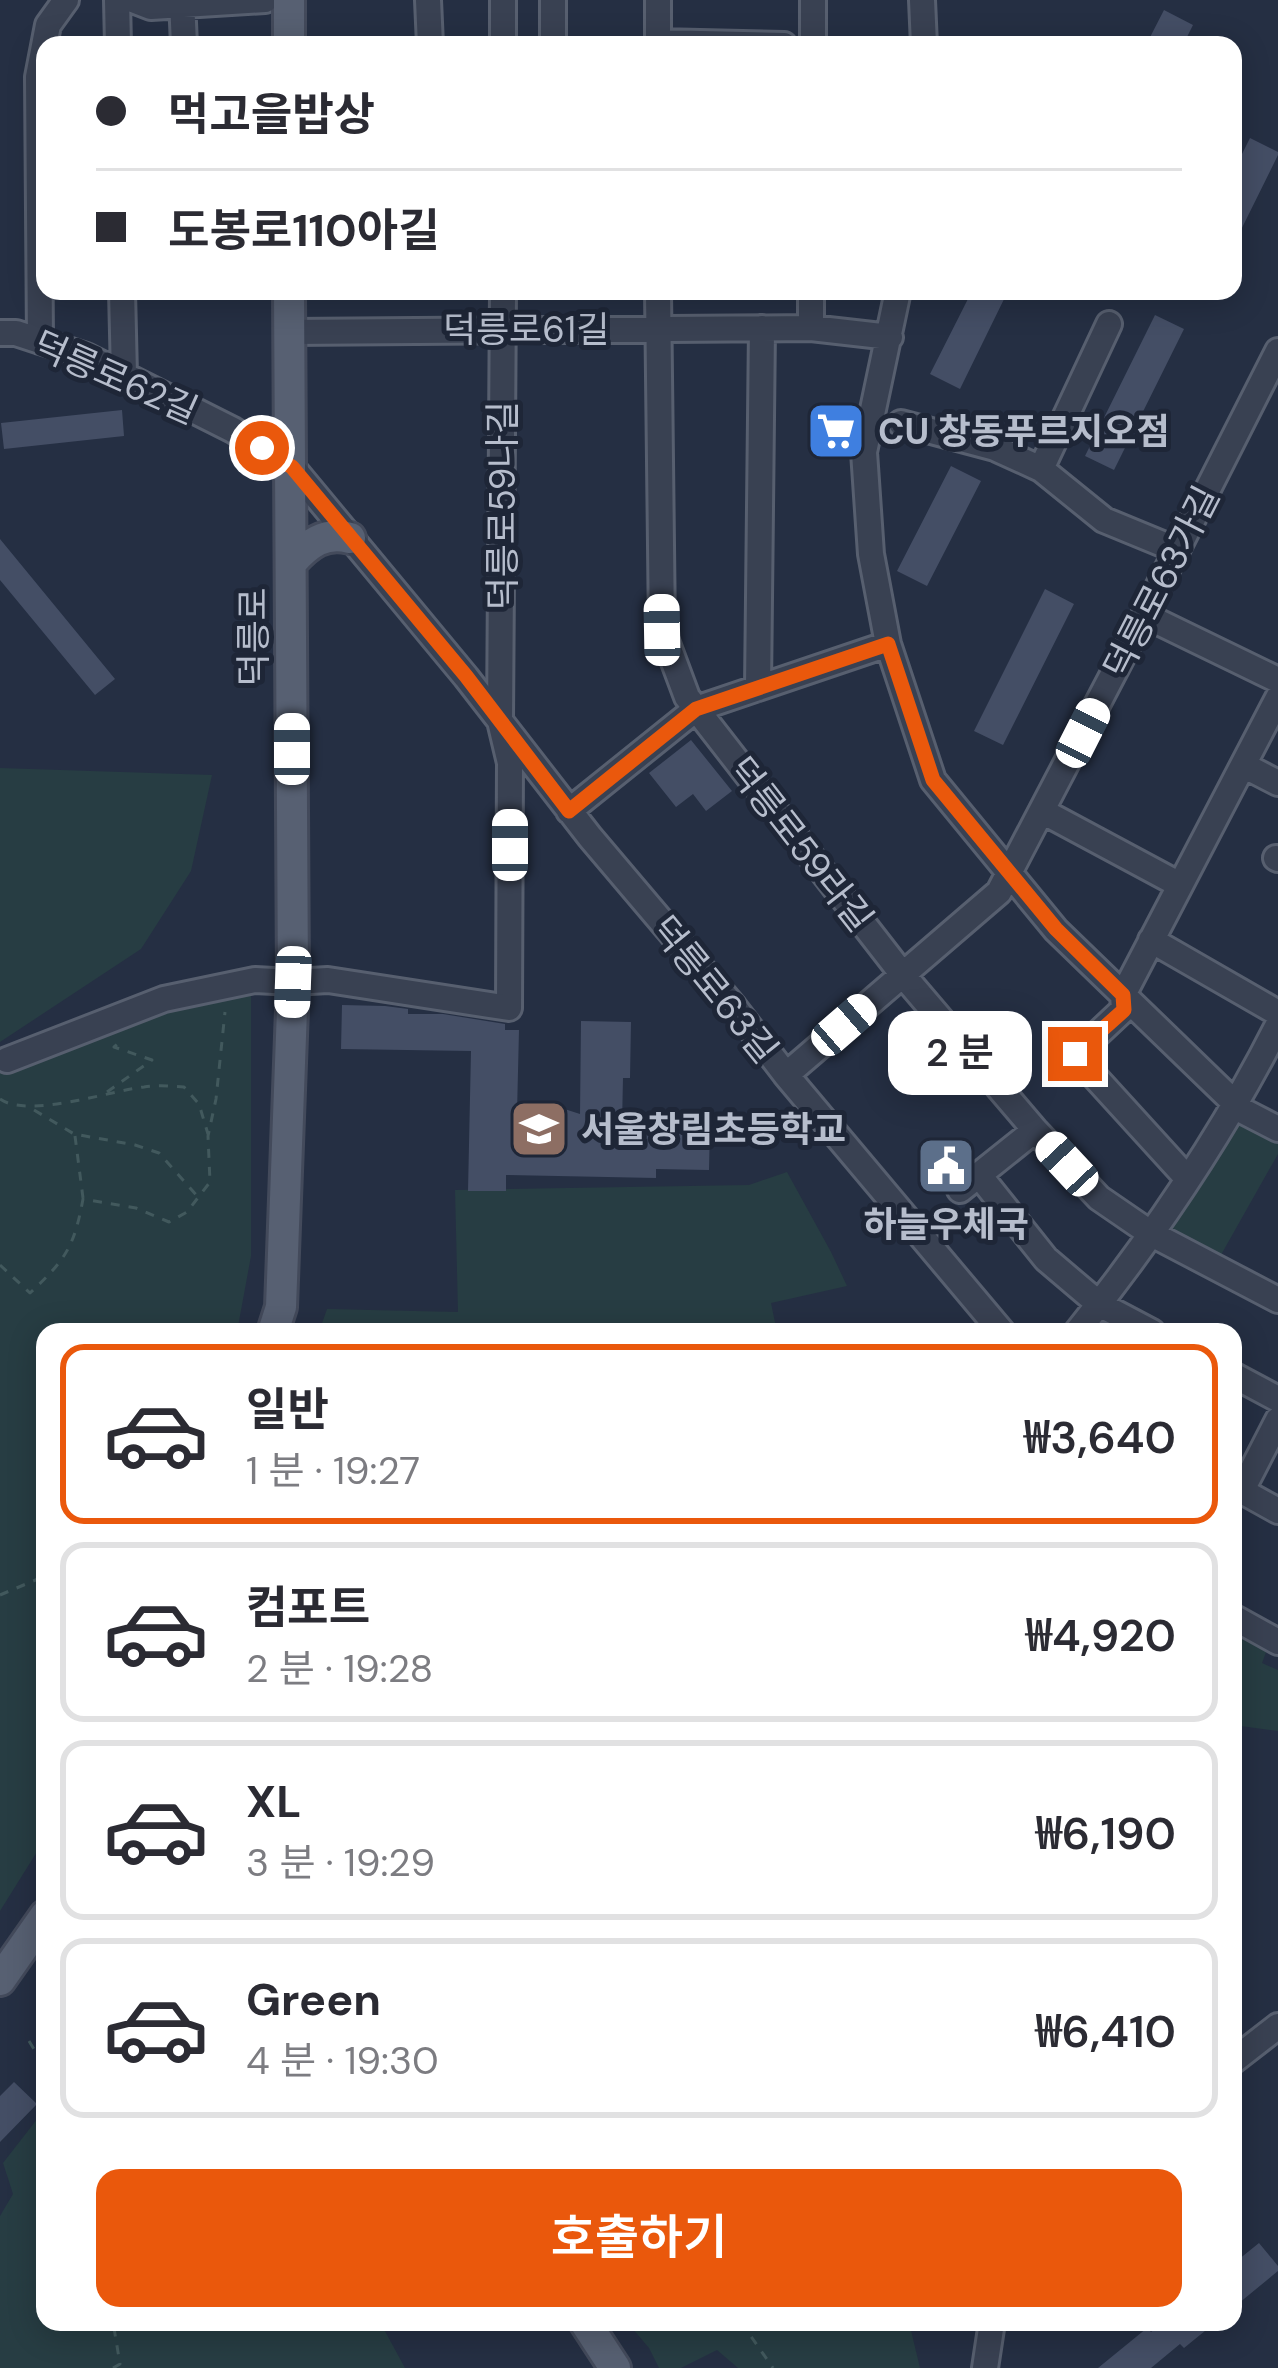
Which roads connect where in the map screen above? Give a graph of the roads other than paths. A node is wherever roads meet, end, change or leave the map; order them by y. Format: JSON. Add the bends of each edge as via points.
{"nodes":[{"id":1,"x":66,"y":0,"type":"edge"},
{"id":2,"x":117,"y":0,"type":"edge"},
{"id":3,"x":134,"y":0,"type":"edge"},
{"id":4,"x":266,"y":0,"type":"edge"},
{"id":5,"x":289,"y":0,"type":"edge"},
{"id":6,"x":428,"y":0,"type":"edge"},
{"id":7,"x":503,"y":0,"type":"edge"},
{"id":8,"x":553,"y":0,"type":"edge"},
{"id":9,"x":658,"y":0,"type":"edge"},
{"id":10,"x":813,"y":0,"type":"edge"},
{"id":11,"x":922,"y":0,"type":"edge"},
{"id":12,"x":182,"y":3,"type":"edge"},
{"id":13,"x":46,"y":36,"type":"edge"},
{"id":14,"x":118,"y":36,"type":"edge"},
{"id":15,"x":184,"y":36,"type":"edge"},
{"id":16,"x":289,"y":36,"type":"edge"},
{"id":17,"x":430,"y":36,"type":"edge"},
{"id":18,"x":503,"y":36,"type":"edge"},
{"id":19,"x":553,"y":36,"type":"edge"},
{"id":20,"x":658,"y":36,"type":"edge"},
{"id":21,"x":813,"y":36,"type":"edge"},
{"id":22,"x":924,"y":36,"type":"edge"},
{"id":23,"x":40,"y":300,"type":"edge"},
{"id":24,"x":122,"y":300,"type":"edge"},
{"id":25,"x":289,"y":300,"type":"edge"},
{"id":26,"x":503,"y":300,"type":"edge"},
{"id":27,"x":658,"y":300,"type":"edge"},
{"id":28,"x":812,"y":300,"type":"edge"},
{"id":29,"x":896,"y":300,"type":"edge"},
{"id":30,"x":1109,"y":324,"type":"dead end"},
{"id":31,"x":503,"y":328,"type":"junction"},
{"id":32,"x":658,"y":328,"type":"junction"},
{"id":33,"x":762,"y":328,"type":"junction"},
{"id":34,"x":811,"y":328,"type":"junction"},
{"id":35,"x":290,"y":332,"type":"junction"},
{"id":36,"x":0,"y":333,"type":"edge"},
{"id":37,"x":890,"y":337,"type":"junction"},
{"id":38,"x":40,"y":341,"type":"junction"},
{"id":39,"x":1278,"y":351,"type":"edge"},
{"id":40,"x":124,"y":375,"type":"junction"},
{"id":41,"x":901,"y":423,"type":"dead end"},
{"id":42,"x":292,"y":467,"type":"junction"},
{"id":43,"x":1041,"y":469,"type":"junction"},
{"id":44,"x":350,"y":538,"type":"junction"},
{"id":45,"x":1177,"y":550,"type":"junction"},
{"id":46,"x":292,"y":562,"type":"junction"},
{"id":47,"x":1144,"y":615,"type":"junction"},
{"id":48,"x":888,"y":644,"type":"junction"},
{"id":49,"x":1278,"y":680,"type":"edge"},
{"id":50,"x":758,"y":688,"type":"junction"},
{"id":51,"x":1278,"y":698,"type":"edge"},
{"id":52,"x":696,"y":709,"type":"junction"},
{"id":53,"x":500,"y":721,"type":"junction"},
{"id":54,"x":1243,"y":765,"type":"junction"},
{"id":55,"x":1278,"y":783,"type":"edge"},
{"id":56,"x":569,"y":811,"type":"junction"},
{"id":57,"x":1042,"y":811,"type":"junction"},
{"id":58,"x":1009,"y":873,"type":"junction"},
{"id":59,"x":1180,"y":885,"type":"junction"},
{"id":60,"x":1151,"y":940,"type":"junction"},
{"id":61,"x":903,"y":975,"type":"junction"},
{"id":62,"x":293,"y":982,"type":"junction"},
{"id":63,"x":1123,"y":995,"type":"junction"},
{"id":64,"x":1278,"y":1013,"type":"edge"},
{"id":65,"x":1275,"y":1038,"type":"edge"},
{"id":66,"x":7,"y":1060,"type":"dead end"},
{"id":67,"x":786,"y":1075,"type":"junction"},
{"id":68,"x":1237,"y":1105,"type":"junction"},
{"id":69,"x":1035,"y":1130,"type":"junction"},
{"id":70,"x":1278,"y":1130,"type":"edge"},
{"id":71,"x":1187,"y":1178,"type":"junction"},
{"id":72,"x":1150,"y":1233,"type":"junction"},
{"id":73,"x":1278,"y":1267,"type":"edge"},
{"id":74,"x":1271,"y":1296,"type":"edge"},
{"id":75,"x":1099,"y":1304,"type":"junction"},
{"id":76,"x":276,"y":1323,"type":"edge"},
{"id":77,"x":993,"y":1323,"type":"edge"},
{"id":78,"x":1084,"y":1323,"type":"edge"},
{"id":79,"x":1135,"y":1323,"type":"edge"},
{"id":80,"x":1242,"y":1380,"type":"edge"},
{"id":81,"x":1278,"y":1399,"type":"edge"},
{"id":82,"x":1278,"y":1420,"type":"edge"},
{"id":83,"x":1242,"y":1481,"type":"edge"},
{"id":84,"x":1242,"y":1490,"type":"edge"},
{"id":85,"x":1278,"y":1511,"type":"edge"},
{"id":86,"x":1242,"y":1622,"type":"edge"},
{"id":87,"x":1278,"y":1642,"type":"edge"},
{"id":88,"x":36,"y":1929,"type":"edge"},
{"id":89,"x":0,"y":1980,"type":"edge"},
{"id":90,"x":1278,"y":2026,"type":"edge"},
{"id":91,"x":1242,"y":2054,"type":"edge"},
{"id":92,"x":591,"y":2331,"type":"edge"},
{"id":93,"x":990,"y":2331,"type":"edge"},
{"id":94,"x":615,"y":2368,"type":"edge"},
{"id":95,"x":985,"y":2368,"type":"edge"}],
"edges":[{"from":1,"to":13,"type":"street"},
{"from":2,"to":14,"type":"street"},
{"from":3,"to":12,"type":"street"},
{"from":4,"to":12,"type":"street"},
{"from":5,"to":16,"type":"main road"},
{"from":6,"to":17,"type":"street"},
{"from":7,"to":18,"type":"street"},
{"from":8,"to":19,"type":"street"},
{"from":9,"to":20,"type":"street"},
{"from":10,"to":21,"type":"street"},
{"from":11,"to":22,"type":"street"},
{"from":12,"to":15,"type":"street"},
{"from":23,"to":38,"type":"street"},
{"from":24,"to":40,"type":"street"},
{"from":25,"to":35,"type":"main road","name":"덕릉로"},
{"from":26,"to":31,"type":"street","name":"덕릉로59나길"},
{"from":27,"to":32,"type":"street","name":"덕릉로59라길"},
{"from":28,"to":34,"type":"street"},
{"from":29,"to":37,"type":"street"},
{"from":30,"to":43,"type":"street"},
{"from":31,"to":32,"type":"street","name":"덕릉로61길"},
{"from":31,"to":35,"type":"street","name":"덕릉로61길"},
{"from":31,"to":53,"type":"street","name":"덕릉로59나길"},
{"from":32,"to":33,"type":"street","name":"덕릉로61길"},
{"from":32,"to":52,"type":"street","name":"덕릉로59라길","via":[[662,630]]},
{"from":33,"to":34,"type":"street","name":"덕릉로61길"},
{"from":33,"to":50,"type":"street"},
{"from":34,"to":37,"type":"street","name":"덕릉로61길"},
{"from":35,"to":42,"type":"main road","name":"덕릉로"},
{"from":36,"to":38,"type":"street","name":"덕릉로62길"},
{"from":37,"to":48,"type":"street","via":[[864,452]]},
{"from":38,"to":40,"type":"street","name":"덕릉로62길"},
{"from":39,"to":45,"type":"street","name":"덕릉로63가길"},
{"from":40,"to":42,"type":"street","name":"덕릉로62길"},
{"from":41,"to":43,"type":"street"},
{"from":42,"to":44,"type":"street","name":"덕릉로63길"},
{"from":42,"to":46,"type":"main road","name":"덕릉로"},
{"from":43,"to":45,"type":"street","via":[[1104,520]]},
{"from":44,"to":46,"type":"main road","via":[[321,539]]},
{"from":44,"to":53,"type":"street","name":"덕릉로63길"},
{"from":45,"to":47,"type":"street","name":"덕릉로63가길"},
{"from":46,"to":62,"type":"main road","name":"덕릉로"},
{"from":47,"to":49,"type":"street"},
{"from":47,"to":57,"type":"street","name":"덕릉로63가길"},
{"from":48,"to":50,"type":"street"},
{"from":48,"to":58,"type":"street","via":[[933,780]]},
{"from":50,"to":52,"type":"street"},
{"from":51,"to":54,"type":"street"},
{"from":52,"to":56,"type":"street"},
{"from":52,"to":61,"type":"street","name":"덕릉로59라길"},
{"from":53,"to":56,"type":"street","name":"덕릉로63길"},
{"from":53,"to":62,"type":"street","name":"덕릉로63길","via":[[510,764],[509,1008],[328,980]]},
{"from":54,"to":55,"type":"street"},
{"from":54,"to":59,"type":"street"},
{"from":56,"to":67,"type":"street","name":"덕릉로63길"},
{"from":57,"to":58,"type":"street","name":"덕릉로63가길"},
{"from":57,"to":59,"type":"street"},
{"from":58,"to":61,"type":"street","name":"덕릉로63가길","via":[[999,892]]},
{"from":58,"to":63,"type":"street"},
{"from":59,"to":60,"type":"street"},
{"from":60,"to":63,"type":"street"},
{"from":60,"to":64,"type":"street"},
{"from":61,"to":67,"type":"street","name":"덕릉로63가길"},
{"from":61,"to":69,"type":"street","name":"덕릉로59라길"},
{"from":62,"to":66,"type":"street","via":[[255,980],[164,999]]},
{"from":62,"to":76,"type":"main road","name":"덕릉로"},
{"from":63,"to":68,"type":"street"},
{"from":63,"to":71,"type":"street","via":[[1124,1010],[1075,1054]]},
{"from":65,"to":68,"type":"street"},
{"from":67,"to":77,"type":"street","name":"덕릉로63길"},
{"from":68,"to":70,"type":"street"},
{"from":68,"to":71,"type":"street"},
{"from":69,"to":72,"type":"street","name":"덕릉로59라길","via":[[1099,1198]]},
{"from":69,"to":75,"type":"street","via":[[969,1182]]},
{"from":71,"to":72,"type":"street"},
{"from":72,"to":74,"type":"street","name":"덕릉로59라길"},
{"from":72,"to":75,"type":"street"},
{"from":73,"to":74,"type":"street"},
{"from":75,"to":78,"type":"street"},
{"from":75,"to":79,"type":"street"},
{"from":80,"to":81,"type":"street"},
{"from":82,"to":83,"type":"street"},
{"from":84,"to":85,"type":"street"},
{"from":86,"to":87,"type":"street"},
{"from":88,"to":89,"type":"main road"},
{"from":90,"to":91,"type":"street"},
{"from":92,"to":94,"type":"main road"},
{"from":93,"to":95,"type":"street"}]}
